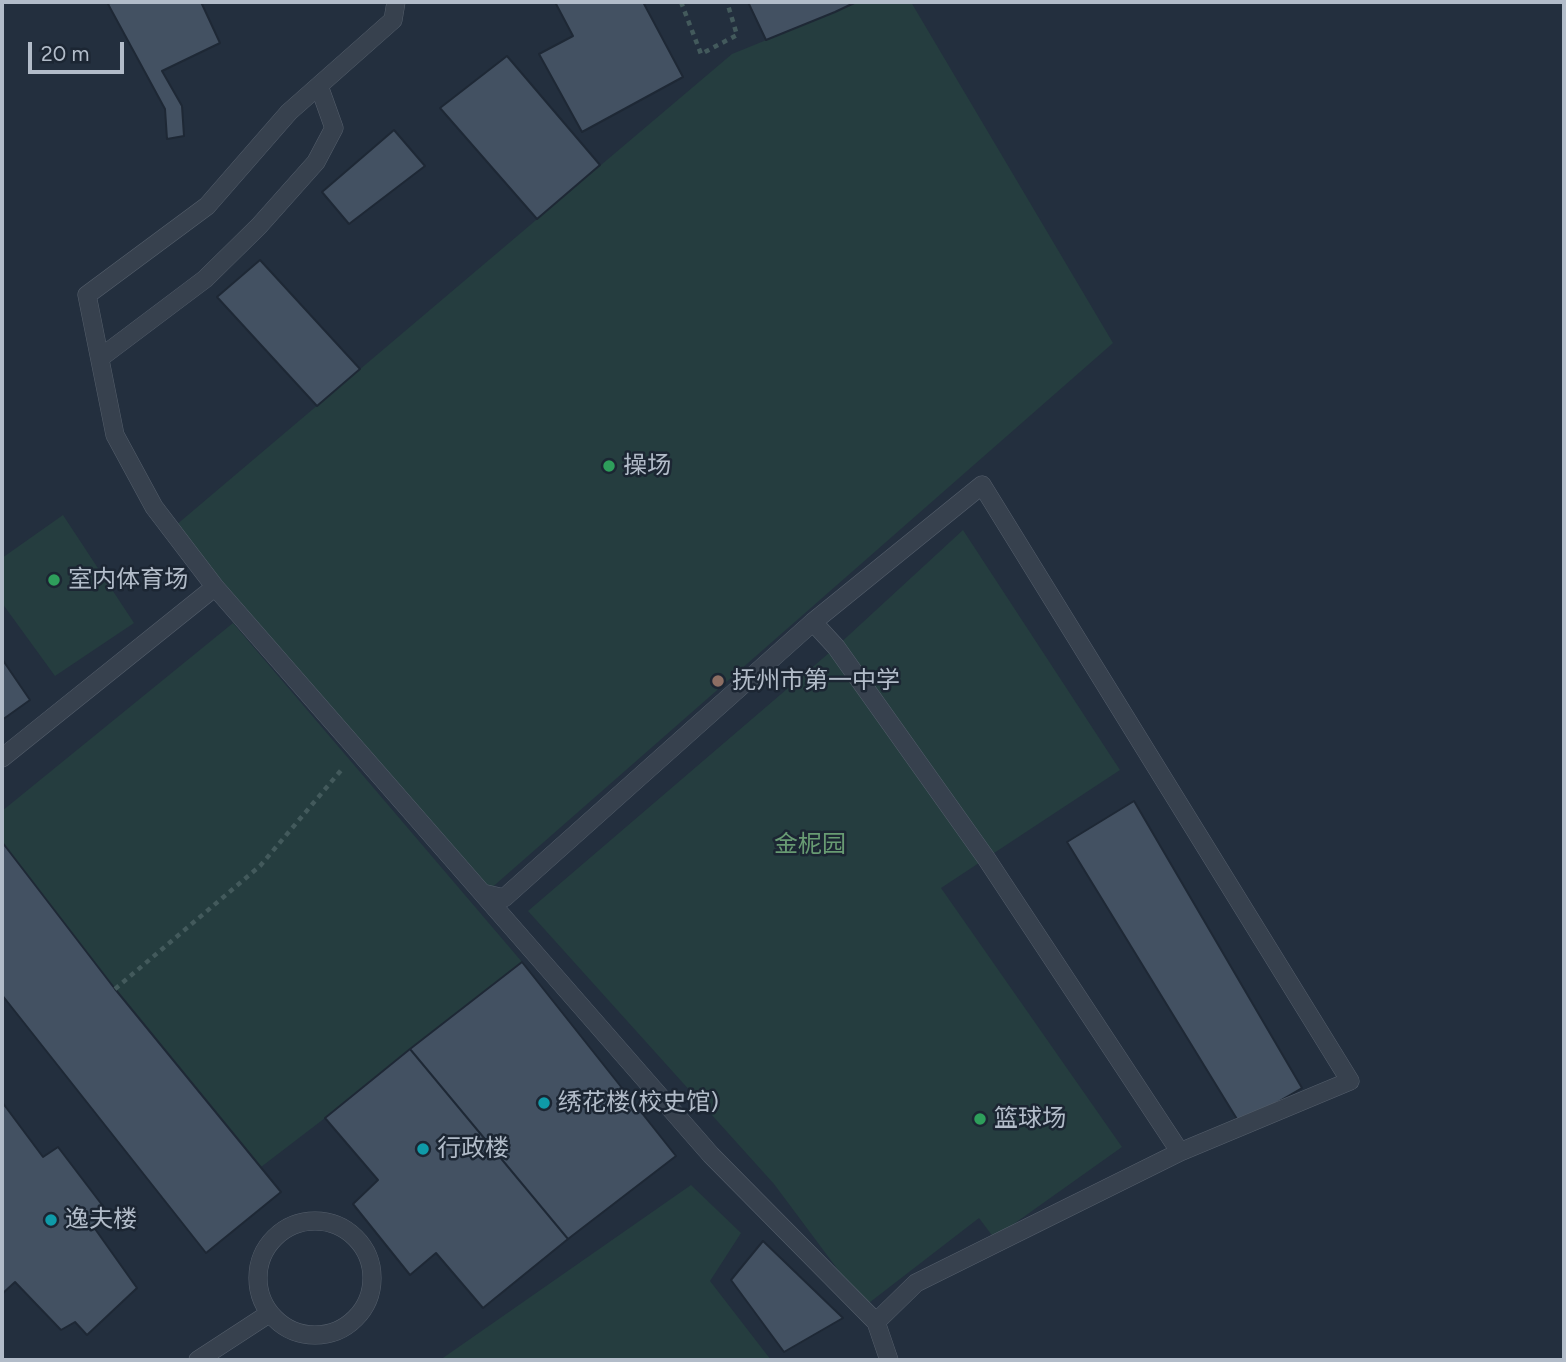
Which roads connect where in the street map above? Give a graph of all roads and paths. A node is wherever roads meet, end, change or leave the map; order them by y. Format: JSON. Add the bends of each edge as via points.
{"nodes":[{"id":1,"x":396,"y":2,"type":"edge"},
{"id":2,"x":681,"y":2,"type":"edge"},
{"id":3,"x":727,"y":2,"type":"edge"},
{"id":4,"x":319,"y":86,"type":"junction"},
{"id":5,"x":100,"y":358,"type":"junction"},
{"id":6,"x":215,"y":587,"type":"junction"},
{"id":7,"x":813,"y":622,"type":"junction"},
{"id":8,"x":358,"y":751,"type":"junction"},
{"id":9,"x":2,"y":758,"type":"edge"},
{"id":10,"x":482,"y":893,"type":"junction"},
{"id":11,"x":115,"y":989,"type":"dead end"},
{"id":12,"x":1180,"y":1152,"type":"junction"},
{"id":13,"x":270,"y":1313,"type":"junction"},
{"id":14,"x":876,"y":1322,"type":"junction"},
{"id":15,"x":198,"y":1360,"type":"edge"},
{"id":16,"x":889,"y":1360,"type":"edge"}],
"edges":[{"from":1,"to":4,"type":"lane","via":[[393,20]]},
{"from":2,"to":3,"type":"path","via":[[701,54],[737,35]]},
{"from":4,"to":5,"type":"lane","via":[[334,128],[316,162],[205,279]]},
{"from":4,"to":5,"type":"lane","via":[[289,112],[207,206],[88,295]]},
{"from":5,"to":6,"type":"lane","via":[[115,435],[154,507]]},
{"from":6,"to":8,"type":"lane"},
{"from":6,"to":9,"type":"lane"},
{"from":7,"to":10,"type":"lane","via":[[504,898]]},
{"from":7,"to":12,"type":"lane","via":[[836,647],[986,858]]},
{"from":7,"to":12,"type":"lane","via":[[982,485],[1350,1081]]},
{"from":8,"to":10,"type":"lane"},
{"from":8,"to":11,"type":"path","via":[[260,866]]},
{"from":10,"to":14,"type":"lane","via":[[711,1155]]},
{"from":12,"to":14,"type":"lane","via":[[916,1283]]},
{"from":13,"to":13,"type":"lane","via":[[302,1334],[322,1335],[357,1317],[372,1281],[364,1250],[354,1237],[341,1227],[306,1221],[288,1227],[272,1240],[262,1256],[258,1276],[260,1295]]},
{"from":13,"to":15,"type":"lane"},
{"from":14,"to":16,"type":"lane"}]}
